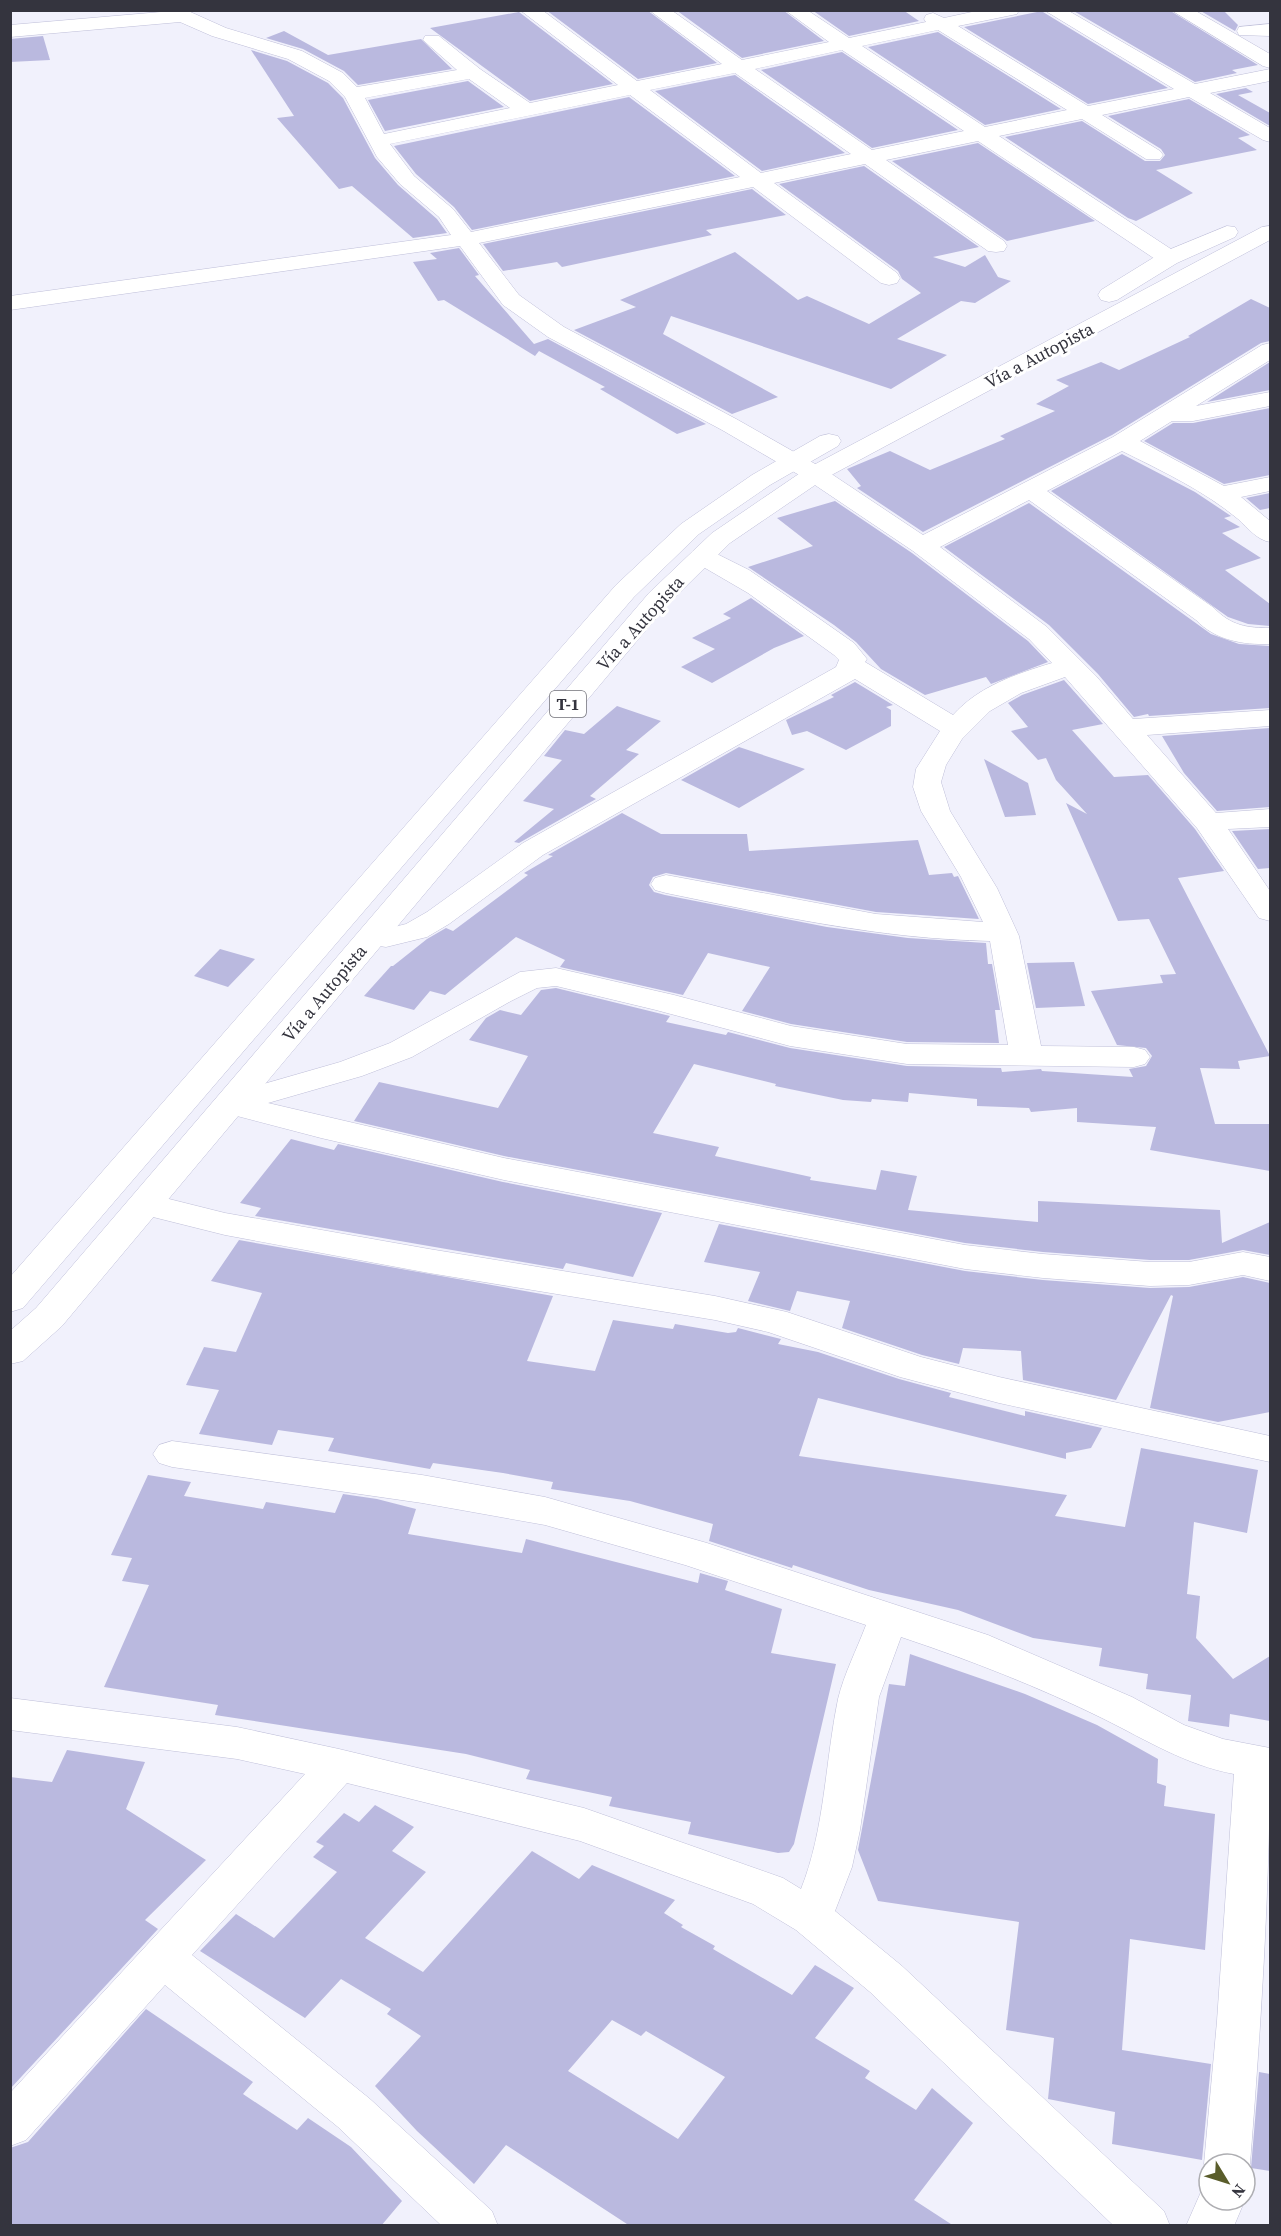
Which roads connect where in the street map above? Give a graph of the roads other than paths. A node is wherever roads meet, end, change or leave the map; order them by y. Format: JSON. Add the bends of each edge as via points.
{"nodes":[{"id":1,"x":529,"y":10,"type":"edge"},
{"id":2,"x":658,"y":10,"type":"edge"},
{"id":3,"x":794,"y":10,"type":"edge"},
{"id":4,"x":919,"y":10,"type":"edge"},
{"id":5,"x":1010,"y":10,"type":"edge"},
{"id":6,"x":1053,"y":10,"type":"edge"},
{"id":7,"x":1180,"y":10,"type":"edge"},
{"id":8,"x":175,"y":13,"type":"edge"},
{"id":9,"x":942,"y":25,"type":"junction"},
{"id":10,"x":1270,"y":30,"type":"edge"},
{"id":11,"x":10,"y":31,"type":"edge"},
{"id":12,"x":1244,"y":33,"type":"junction"},
{"id":13,"x":432,"y":40,"type":"dead end"},
{"id":14,"x":845,"y":44,"type":"junction"},
{"id":15,"x":1270,"y":62,"type":"edge"},
{"id":16,"x":739,"y":66,"type":"junction"},
{"id":17,"x":473,"y":73,"type":"junction"},
{"id":18,"x":1270,"y":75,"type":"edge"},
{"id":19,"x":634,"y":88,"type":"junction"},
{"id":20,"x":1192,"y":91,"type":"junction"},
{"id":21,"x":353,"y":94,"type":"junction"},
{"id":22,"x":526,"y":110,"type":"junction"},
{"id":23,"x":1084,"y":113,"type":"junction"},
{"id":24,"x":980,"y":134,"type":"junction"},
{"id":25,"x":1270,"y":136,"type":"edge"},
{"id":26,"x":377,"y":141,"type":"junction"},
{"id":27,"x":1153,"y":155,"type":"dead end"},
{"id":28,"x":868,"y":157,"type":"junction"},
{"id":29,"x":757,"y":180,"type":"junction"},
{"id":30,"x":1270,"y":214,"type":"edge"},
{"id":31,"x":1270,"y":232,"type":"edge"},
{"id":32,"x":467,"y":239,"type":"junction"},
{"id":33,"x":996,"y":246,"type":"dead end"},
{"id":34,"x":1169,"y":258,"type":"junction"},
{"id":35,"x":889,"y":278,"type":"dead end"},
{"id":36,"x":10,"y":303,"type":"edge"},
{"id":37,"x":1270,"y":350,"type":"edge"},
{"id":38,"x":1270,"y":399,"type":"edge"},
{"id":39,"x":1168,"y":413,"type":"junction"},
{"id":40,"x":1122,"y":442,"type":"junction"},
{"id":41,"x":803,"y":468,"type":"junction"},
{"id":42,"x":1270,"y":484,"type":"edge"},
{"id":43,"x":1030,"y":490,"type":"junction"},
{"id":44,"x":1220,"y":494,"type":"junction"},
{"id":45,"x":1270,"y":535,"type":"edge"},
{"id":46,"x":922,"y":546,"type":"junction"},
{"id":47,"x":702,"y":556,"type":"junction"},
{"id":48,"x":1270,"y":636,"type":"edge"},
{"id":49,"x":852,"y":666,"type":"junction"},
{"id":50,"x":1071,"y":666,"type":"junction"},
{"id":51,"x":1270,"y":717,"type":"edge"},
{"id":52,"x":956,"y":728,"type":"junction"},
{"id":53,"x":1124,"y":728,"type":"junction"},
{"id":54,"x":1270,"y":818,"type":"edge"},
{"id":55,"x":1208,"y":822,"type":"junction"},
{"id":56,"x":666,"y":884,"type":"dead end"},
{"id":57,"x":1270,"y":912,"type":"edge"},
{"id":58,"x":1002,"y":932,"type":"junction"},
{"id":59,"x":371,"y":937,"type":"junction"},
{"id":60,"x":1026,"y":1057,"type":"junction"},
{"id":61,"x":1134,"y":1057,"type":"dead end"},
{"id":62,"x":230,"y":1104,"type":"junction"},
{"id":63,"x":145,"y":1204,"type":"junction"},
{"id":64,"x":1270,"y":1269,"type":"edge"},
{"id":65,"x":10,"y":1300,"type":"edge"},
{"id":66,"x":10,"y":1353,"type":"edge"},
{"id":67,"x":1270,"y":1449,"type":"edge"},
{"id":68,"x":172,"y":1454,"type":"dead end"},
{"id":69,"x":888,"y":1618,"type":"junction"},
{"id":70,"x":10,"y":1714,"type":"edge"},
{"id":71,"x":1263,"y":1763,"type":"edge"},
{"id":72,"x":339,"y":1765,"type":"junction"},
{"id":73,"x":811,"y":1917,"type":"junction"},
{"id":74,"x":163,"y":1956,"type":"junction"},
{"id":75,"x":10,"y":2126,"type":"edge"},
{"id":76,"x":1228,"y":2152,"type":"edge"},
{"id":77,"x":1216,"y":2212,"type":"edge"},
{"id":78,"x":475,"y":2226,"type":"edge"},
{"id":79,"x":1147,"y":2226,"type":"edge"},
{"id":80,"x":1210,"y":2226,"type":"edge"}],
"edges":[{"from":1,"to":19,"type":"main road"},
{"from":2,"to":16,"type":"main road"},
{"from":3,"to":14,"type":"main road"},
{"from":4,"to":9,"type":"main road"},
{"from":5,"to":9,"type":"main road"},
{"from":6,"to":20,"type":"main road"},
{"from":7,"to":12,"type":"main road"},
{"from":8,"to":11,"type":"main road"},
{"from":8,"to":21,"type":"main road","via":[[219,32],[295,55],[336,77]]},
{"from":9,"to":14,"type":"main road"},
{"from":9,"to":23,"type":"main road"},
{"from":10,"to":12,"type":"main road"},
{"from":12,"to":15,"type":"main road"},
{"from":13,"to":17,"type":"main road"},
{"from":14,"to":16,"type":"main road"},
{"from":14,"to":24,"type":"main road"},
{"from":16,"to":19,"type":"main road"},
{"from":16,"to":28,"type":"main road"},
{"from":17,"to":21,"type":"main road"},
{"from":17,"to":22,"type":"main road"},
{"from":18,"to":20,"type":"main road"},
{"from":19,"to":22,"type":"main road"},
{"from":19,"to":29,"type":"main road"},
{"from":20,"to":23,"type":"main road"},
{"from":20,"to":25,"type":"main road"},
{"from":21,"to":26,"type":"main road"},
{"from":22,"to":26,"type":"main road"},
{"from":23,"to":24,"type":"main road"},
{"from":23,"to":27,"type":"main road"},
{"from":24,"to":28,"type":"main road"},
{"from":24,"to":34,"type":"main road"},
{"from":26,"to":32,"type":"main road","via":[[407,180],[446,213]]},
{"from":28,"to":29,"type":"main road"},
{"from":28,"to":33,"type":"main road"},
{"from":29,"to":32,"type":"main road"},
{"from":29,"to":35,"type":"main road"},
{"from":30,"to":34,"type":"main road","name":"Vía a Autopista","number":"T-1"},
{"from":31,"to":41,"type":"main road","name":"Vía a Autopista","number":"T-1"},
{"from":32,"to":36,"type":"main road"},
{"from":32,"to":41,"type":"main road","via":[[510,300],[556,332]]},
{"from":34,"to":41,"type":"main road","name":"Vía a Autopista","number":"T-1"},
{"from":37,"to":39,"type":"main road"},
{"from":38,"to":39,"type":"main road","via":[[1193,414]]},
{"from":39,"to":40,"type":"main road"},
{"from":40,"to":43,"type":"main road"},
{"from":40,"to":44,"type":"main road"},
{"from":41,"to":46,"type":"main road"},
{"from":41,"to":47,"type":"main road","name":"Vía a Autopista","number":"T-1"},
{"from":41,"to":65,"type":"main road","name":"Vía a Autopista","number":"T-1","via":[[690,529],[625,591]]},
{"from":42,"to":44,"type":"main road"},
{"from":43,"to":46,"type":"main road"},
{"from":43,"to":48,"type":"main road","via":[[1219,627],[1240,635]]},
{"from":44,"to":45,"type":"main road","via":[[1242,508]]},
{"from":46,"to":50,"type":"main road","via":[[1038,633]]},
{"from":47,"to":49,"type":"main road","via":[[751,581],[844,648],[853,660]]},
{"from":47,"to":59,"type":"main road","name":"Vía a Autopista","number":"T-1","via":[[658,599]]},
{"from":49,"to":52,"type":"main road"},
{"from":49,"to":59,"type":"main road","via":[[790,706],[533,849],[416,931]]},
{"from":50,"to":52,"type":"main road","via":[[1000,691],[975,708]]},
{"from":50,"to":53,"type":"main road"},
{"from":51,"to":53,"type":"main road"},
{"from":52,"to":58,"type":"main road","via":[[928,770],[926,785],[935,810],[972,870]]},
{"from":53,"to":55,"type":"main road"},
{"from":54,"to":55,"type":"main road"},
{"from":55,"to":57,"type":"main road"},
{"from":56,"to":58,"type":"main road","via":[[891,926]]},
{"from":58,"to":60,"type":"main road","via":[[1021,1014]]},
{"from":59,"to":62,"type":"main road","name":"Vía a Autopista","number":"T-1"},
{"from":60,"to":61,"type":"main road"},
{"from":60,"to":62,"type":"main road","via":[[907,1054],[790,1036],[556,976],[531,979],[401,1050],[351,1069]]},
{"from":62,"to":63,"type":"main road","name":"Vía a Autopista","number":"T-1"},
{"from":62,"to":64,"type":"main road","via":[[551,1178],[965,1257],[1157,1275],[1202,1272],[1237,1263]]},
{"from":63,"to":66,"type":"main road","name":"Vía a Autopista","number":"T-1","via":[[49,1317]]},
{"from":63,"to":67,"type":"main road","via":[[225,1224],[725,1310],[774,1321],[913,1368]]},
{"from":68,"to":69,"type":"main road","via":[[544,1510]]},
{"from":69,"to":71,"type":"main road","via":[[974,1646],[1118,1708],[1179,1740],[1219,1755]]},
{"from":69,"to":73,"type":"main road","via":[[859,1697],[836,1849]]},
{"from":70,"to":72,"type":"main road","via":[[237,1743]]},
{"from":71,"to":76,"type":"main road"},
{"from":72,"to":73,"type":"main road","via":[[584,1824],[768,1892]]},
{"from":72,"to":74,"type":"main road"},
{"from":73,"to":79,"type":"main road","via":[[886,1978]]},
{"from":74,"to":75,"type":"main road"},
{"from":74,"to":78,"type":"main road","via":[[354,2113]]},
{"from":77,"to":80,"type":"main road"}]}
